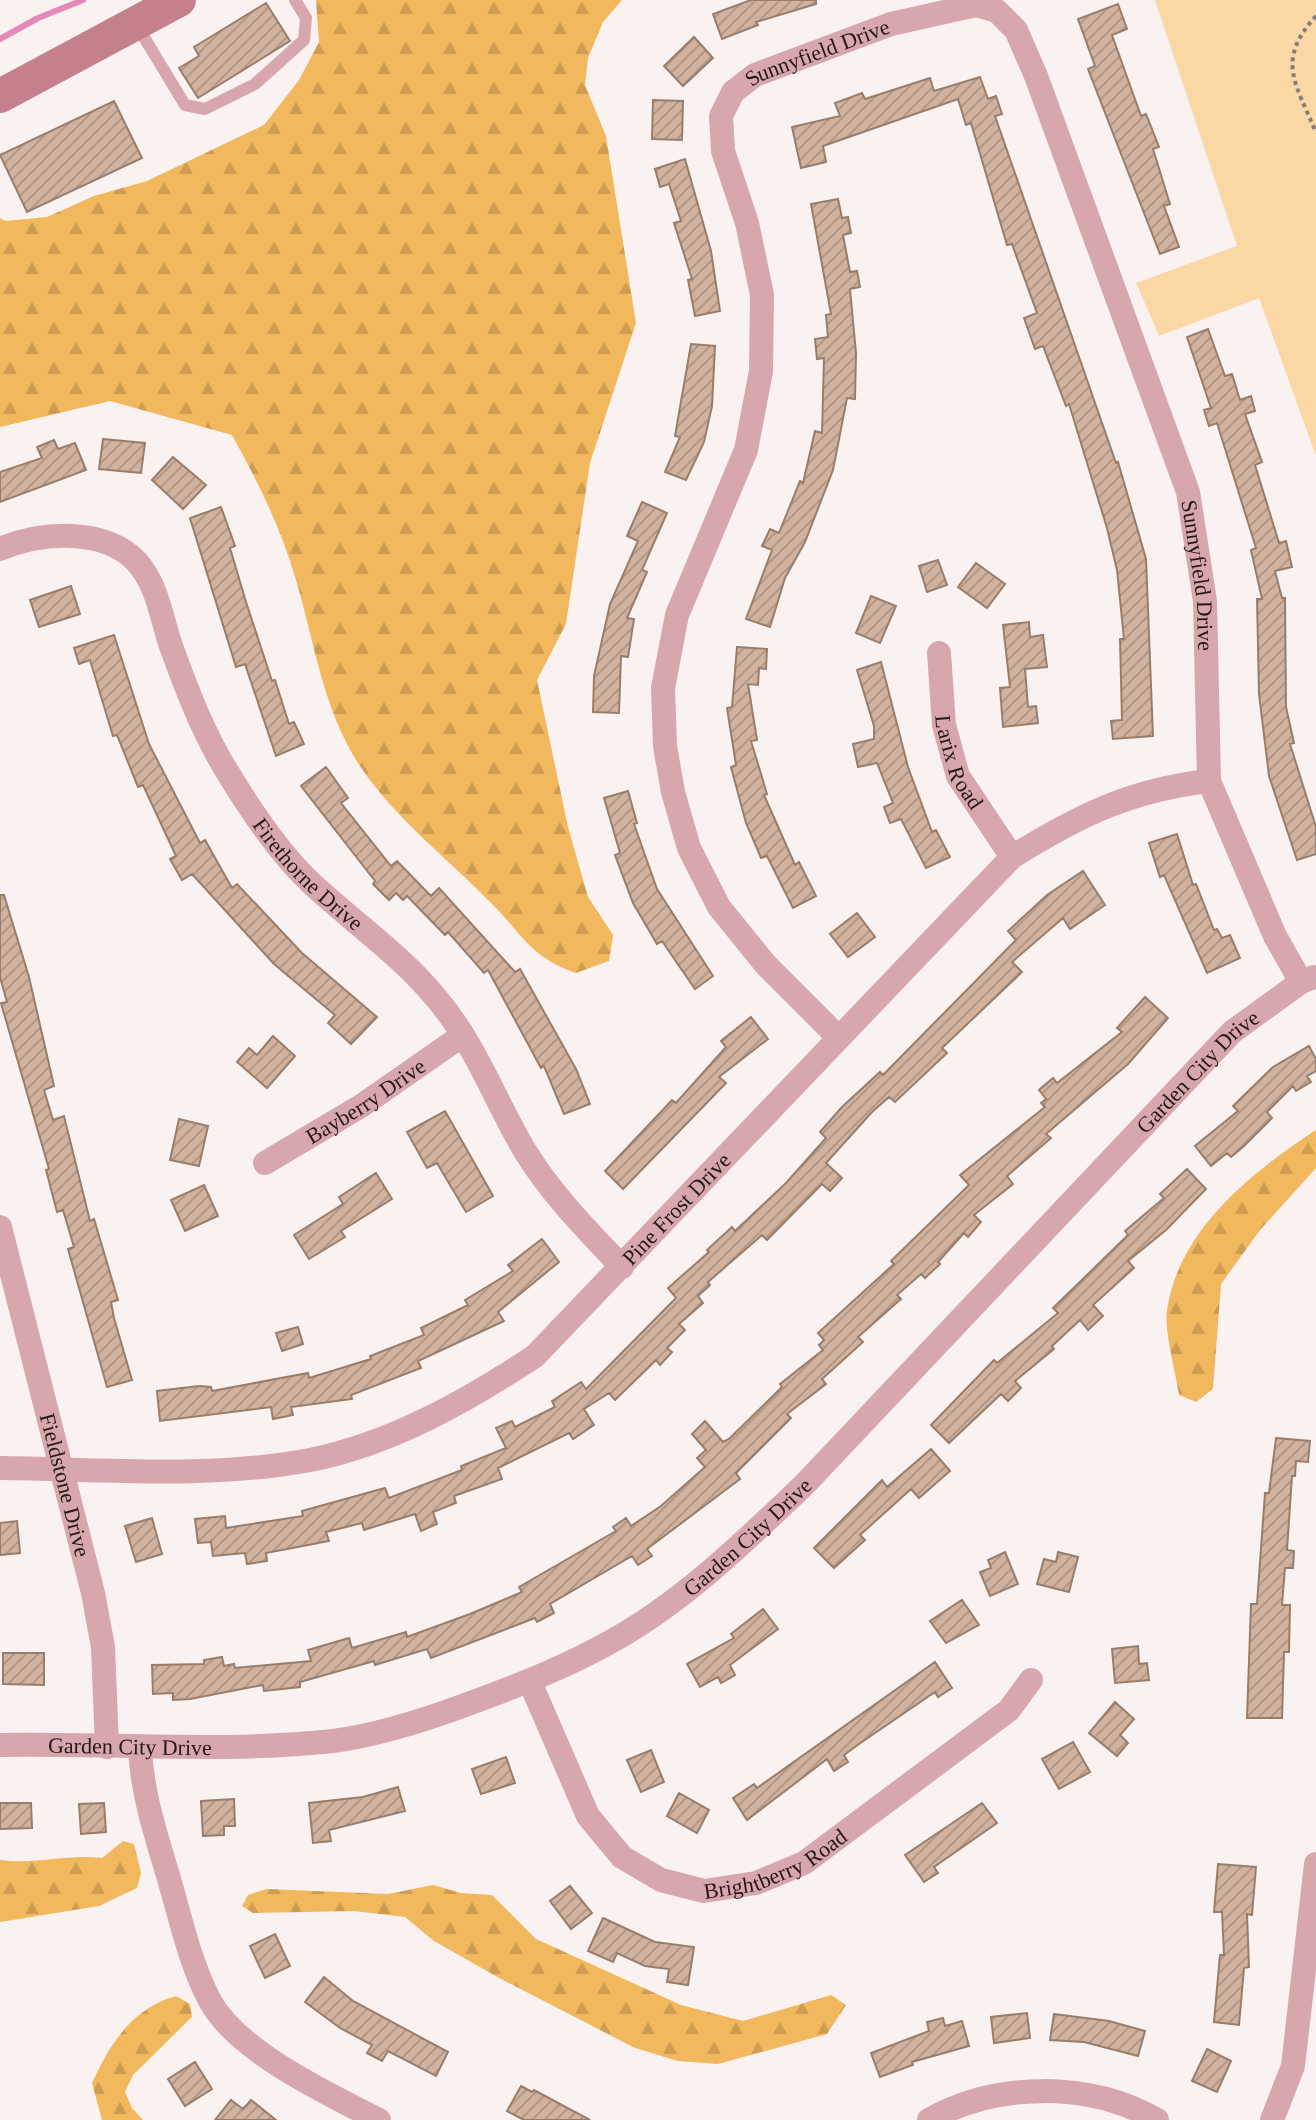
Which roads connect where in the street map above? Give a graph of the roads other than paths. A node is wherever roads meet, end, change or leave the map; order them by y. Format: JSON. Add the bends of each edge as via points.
{"nodes":[{"id":1,"x":179,"y":0,"type":"edge"},
{"id":2,"x":295,"y":0,"type":"edge"},
{"id":3,"x":136,"y":24,"type":"junction"},
{"id":4,"x":0,"y":96,"type":"edge"},
{"id":5,"x":0,"y":549,"type":"edge"},
{"id":6,"x":939,"y":653,"type":"dead end"},
{"id":7,"x":1209,"y":781,"type":"junction"},
{"id":8,"x":1012,"y":857,"type":"junction"},
{"id":9,"x":1308,"y":979,"type":"edge"},
{"id":10,"x":463,"y":1035,"type":"junction"},
{"id":11,"x":839,"y":1038,"type":"junction"},
{"id":12,"x":265,"y":1163,"type":"dead end"},
{"id":13,"x":0,"y":1227,"type":"edge"},
{"id":14,"x":622,"y":1267,"type":"junction"},
{"id":15,"x":0,"y":1468,"type":"edge"},
{"id":16,"x":62,"y":1469,"type":"junction"},
{"id":17,"x":1031,"y":1680,"type":"dead end"},
{"id":18,"x":530,"y":1682,"type":"junction"},
{"id":19,"x":0,"y":1745,"type":"edge"},
{"id":20,"x":107,"y":1747,"type":"junction"},
{"id":21,"x":140,"y":1748,"type":"junction"},
{"id":22,"x":1316,"y":1864,"type":"edge"},
{"id":23,"x":1304,"y":2069,"type":"edge"},
{"id":24,"x":379,"y":2120,"type":"edge"},
{"id":25,"x":929,"y":2120,"type":"edge"},
{"id":26,"x":1157,"y":2120,"type":"edge"},
{"id":27,"x":1272,"y":2120,"type":"edge"}],
"edges":[{"from":1,"to":3,"type":"main road"},
{"from":2,"to":3,"type":"lane","via":[[306,18],[304,40],[255,84],[205,109],[185,105]]},
{"from":3,"to":4,"type":"main road"},
{"from":5,"to":10,"type":"street","name":"Firethorne Drive","via":[[62,537],[96,538],[138,563],[157,593],[194,703],[226,770],[260,821],[309,881],[427,988]]},
{"from":6,"to":8,"type":"street","name":"Larix Road","via":[[944,725],[958,776]]},
{"from":7,"to":8,"type":"street","name":"Pine Frost Drive","via":[[1166,786],[1098,807]]},
{"from":7,"to":9,"type":"street","name":"Sunnyfield Drive","via":[[1275,936]]},
{"from":7,"to":11,"type":"street","name":"Sunnyfield Drive","via":[[1205,601],[1188,492],[1016,30],[997,11],[976,5],[945,9],[755,75],[733,92],[721,116],[723,151],[747,223],[762,295],[761,371],[746,450],[677,615],[663,688],[665,746],[689,848],[719,907],[766,965]]},
{"from":8,"to":11,"type":"street","name":"Pine Frost Drive"},
{"from":9,"to":18,"type":"street","name":"Garden City Drive","via":[[1232,1032],[804,1485],[741,1545],[614,1640]]},
{"from":10,"to":12,"type":"street","name":"Bayberry Drive","via":[[361,1106]]},
{"from":10,"to":14,"type":"street","name":"Firethorne Drive","via":[[551,1191]]},
{"from":11,"to":14,"type":"street","name":"Pine Frost Drive"},
{"from":13,"to":16,"type":"street","name":"Fieldstone Drive"},
{"from":14,"to":16,"type":"street","name":"Pine Frost Drive","via":[[535,1356],[474,1396],[366,1444],[311,1459],[228,1470]]},
{"from":15,"to":16,"type":"street"},
{"from":16,"to":20,"type":"street","name":"Fieldstone Drive","via":[[103,1647]]},
{"from":17,"to":18,"type":"street","name":"Brightberry Road","via":[[1009,1710],[804,1863],[756,1883],[704,1891],[661,1880],[622,1857],[588,1816]]},
{"from":18,"to":21,"type":"street","name":"Garden City Drive","via":[[422,1721],[335,1740]]},
{"from":19,"to":20,"type":"street","name":"Garden City Drive"},
{"from":20,"to":21,"type":"street","name":"Garden City Drive"},
{"from":21,"to":24,"type":"street","via":[[142,1784],[194,1965],[212,2004],[273,2061]]},
{"from":22,"to":23,"type":"street"},
{"from":23,"to":27,"type":"street"},
{"from":25,"to":26,"type":"street","via":[[1000,2092],[1054,2092],[1107,2100]]}]}
